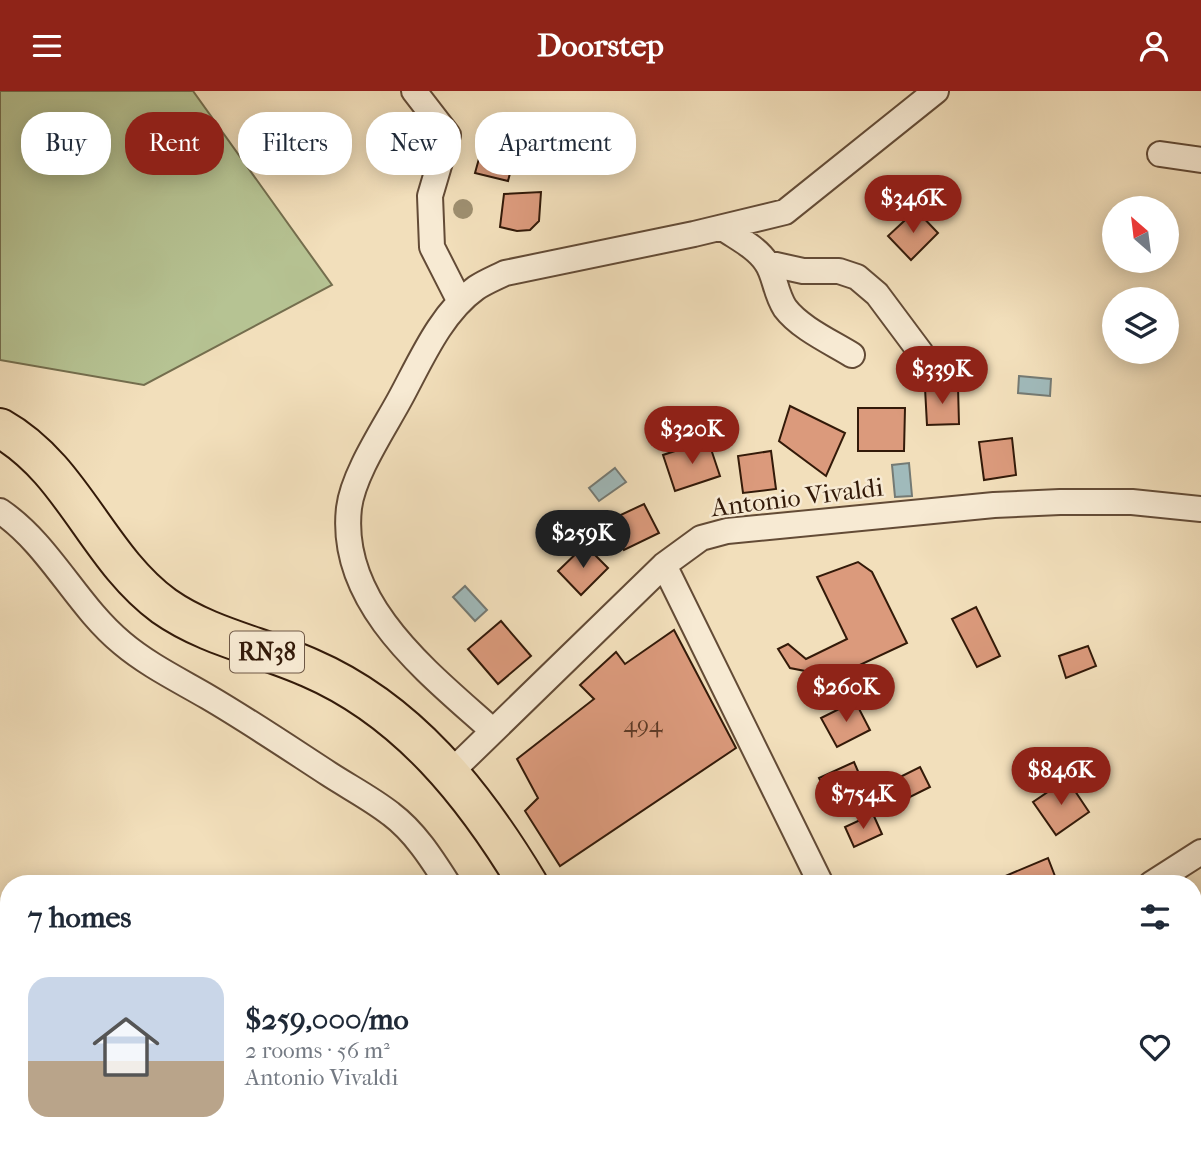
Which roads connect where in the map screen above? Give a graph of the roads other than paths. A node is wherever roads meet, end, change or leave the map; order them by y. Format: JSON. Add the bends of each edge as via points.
{"nodes":[{"id":1,"x":414,"y":91,"type":"edge"},
{"id":2,"x":936,"y":91,"type":"edge"},
{"id":3,"x":1160,"y":154,"type":"dead end"},
{"id":4,"x":1201,"y":160,"type":"edge"},
{"id":5,"x":723,"y":228,"type":"junction"},
{"id":6,"x":767,"y":263,"type":"junction"},
{"id":7,"x":460,"y":302,"type":"junction"},
{"id":8,"x":921,"y":353,"type":"dead end"},
{"id":9,"x":852,"y":355,"type":"dead end"},
{"id":10,"x":0,"y":428,"type":"edge"},
{"id":11,"x":1201,"y":509,"type":"edge"},
{"id":12,"x":0,"y":511,"type":"edge"},
{"id":13,"x":664,"y":565,"type":"junction"},
{"id":14,"x":493,"y":731,"type":"junction"},
{"id":15,"x":450,"y":773,"type":"junction"},
{"id":16,"x":1201,"y":852,"type":"edge"},
{"id":17,"x":443,"y":875,"type":"edge"},
{"id":18,"x":522,"y":875,"type":"edge"},
{"id":19,"x":817,"y":875,"type":"edge"},
{"id":20,"x":1165,"y":875,"type":"edge"}],
"edges":[{"from":1,"to":7,"type":"street","via":[[448,135],[430,196],[432,247]]},
{"from":2,"to":5,"type":"street","via":[[785,212]]},
{"from":3,"to":4,"type":"street"},
{"from":5,"to":6,"type":"street"},
{"from":5,"to":7,"type":"street","via":[[505,273]]},
{"from":6,"to":8,"type":"street","via":[[857,277],[877,294]]},
{"from":6,"to":9,"type":"street","via":[[786,311]]},
{"from":7,"to":14,"type":"street","via":[[435,335],[357,478],[349,507],[349,535],[354,562],[376,611],[413,658]]},
{"from":10,"to":15,"type":"main road","number":"RN38","via":[[54,472],[122,565],[164,606],[215,635],[334,679],[379,706]]},
{"from":11,"to":13,"type":"street","name":"Antonio Vivaldi","via":[[1132,502],[1047,502],[727,531],[701,538]]},
{"from":12,"to":17,"type":"street","via":[[36,544],[121,642],[392,815]]},
{"from":13,"to":14,"type":"street","name":"Antonio Vivaldi"},
{"from":13,"to":19,"type":"street"},
{"from":14,"to":15,"type":"street","name":"Antonio Vivaldi"},
{"from":15,"to":18,"type":"main road","number":"RN38"},
{"from":16,"to":20,"type":"street"}]}
